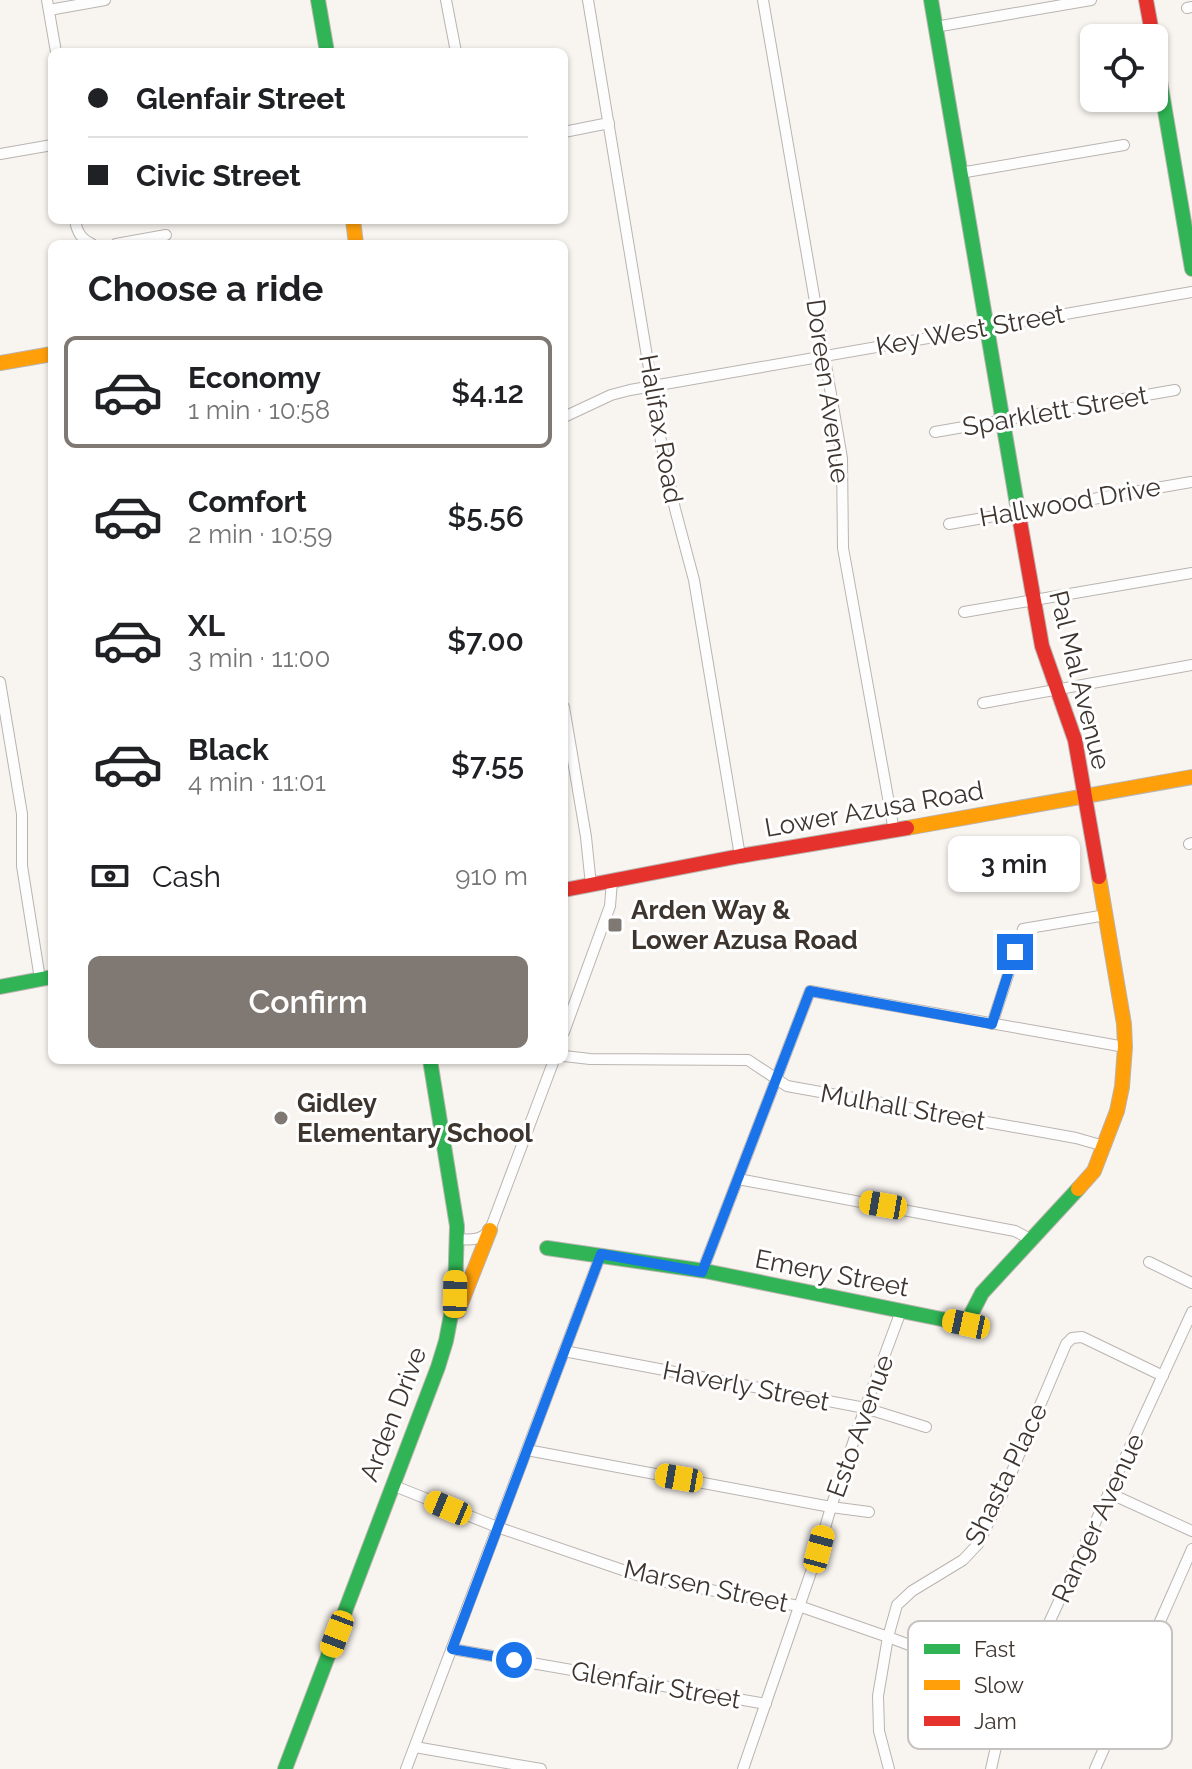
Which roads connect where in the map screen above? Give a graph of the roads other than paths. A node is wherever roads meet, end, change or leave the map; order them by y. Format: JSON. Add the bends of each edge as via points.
{"nodes":[{"id":1,"x":105,"y":0,"type":"edge"},
{"id":2,"x":318,"y":0,"type":"edge"},
{"id":3,"x":446,"y":0,"type":"edge"},
{"id":4,"x":588,"y":0,"type":"edge"},
{"id":5,"x":763,"y":0,"type":"edge"},
{"id":6,"x":931,"y":0,"type":"edge"},
{"id":7,"x":1091,"y":0,"type":"edge"},
{"id":8,"x":1146,"y":0,"type":"edge"},
{"id":9,"x":48,"y":5,"type":"edge"},
{"id":10,"x":1150,"y":24,"type":"edge"},
{"id":11,"x":935,"y":27,"type":"junction"},
{"id":12,"x":55,"y":48,"type":"edge"},
{"id":13,"x":326,"y":48,"type":"edge"},
{"id":14,"x":455,"y":48,"type":"edge"},
{"id":15,"x":1165,"y":112,"type":"edge"},
{"id":16,"x":609,"y":123,"type":"junction"},
{"id":17,"x":568,"y":131,"type":"edge"},
{"id":18,"x":1124,"y":145,"type":"dead end"},
{"id":19,"x":48,"y":146,"type":"edge"},
{"id":20,"x":0,"y":154,"type":"edge"},
{"id":21,"x":960,"y":173,"type":"junction"},
{"id":22,"x":166,"y":235,"type":"dead end"},
{"id":23,"x":138,"y":240,"type":"edge"},
{"id":24,"x":1192,"y":269,"type":"edge"},
{"id":25,"x":1192,"y":292,"type":"edge"},
{"id":26,"x":986,"y":328,"type":"junction"},
{"id":27,"x":48,"y":355,"type":"edge"},
{"id":28,"x":824,"y":355,"type":"junction"},
{"id":29,"x":0,"y":363,"type":"edge"},
{"id":30,"x":652,"y":385,"type":"junction"},
{"id":31,"x":1175,"y":390,"type":"dead end"},
{"id":32,"x":568,"y":415,"type":"edge"},
{"id":33,"x":1003,"y":420,"type":"junction"},
{"id":34,"x":935,"y":432,"type":"dead end"},
{"id":35,"x":1191,"y":482,"type":"edge"},
{"id":36,"x":1018,"y":510,"type":"junction"},
{"id":37,"x":949,"y":524,"type":"dead end"},
{"id":38,"x":1192,"y":573,"type":"edge"},
{"id":39,"x":1033,"y":601,"type":"junction"},
{"id":40,"x":964,"y":612,"type":"dead end"},
{"id":41,"x":1192,"y":665,"type":"edge"},
{"id":42,"x":0,"y":682,"type":"edge"},
{"id":43,"x":1057,"y":689,"type":"junction"},
{"id":44,"x":983,"y":703,"type":"dead end"},
{"id":45,"x":568,"y":731,"type":"edge"},
{"id":46,"x":1192,"y":777,"type":"edge"},
{"id":47,"x":1085,"y":797,"type":"junction"},
{"id":48,"x":894,"y":831,"type":"junction"},
{"id":49,"x":740,"y":856,"type":"junction"},
{"id":50,"x":612,"y":881,"type":"junction"},
{"id":51,"x":591,"y":885,"type":"junction"},
{"id":52,"x":568,"y":889,"type":"edge"},
{"id":53,"x":1106,"y":915,"type":"junction"},
{"id":54,"x":46,"y":978,"type":"edge"},
{"id":55,"x":0,"y":987,"type":"edge"},
{"id":56,"x":568,"y":1021,"type":"edge"},
{"id":57,"x":992,"y":1024,"type":"junction"},
{"id":58,"x":1125,"y":1047,"type":"junction"},
{"id":59,"x":568,"y":1056,"type":"edge"},
{"id":60,"x":431,"y":1064,"type":"edge"},
{"id":61,"x":552,"y":1064,"type":"edge"},
{"id":62,"x":777,"y":1078,"type":"junction"},
{"id":63,"x":1104,"y":1146,"type":"junction"},
{"id":64,"x":738,"y":1179,"type":"junction"},
{"id":65,"x":490,"y":1230,"type":"junction"},
{"id":66,"x":456,"y":1239,"type":"junction"},
{"id":67,"x":1030,"y":1239,"type":"junction"},
{"id":68,"x":547,"y":1248,"type":"dead end"},
{"id":69,"x":601,"y":1254,"type":"junction"},
{"id":70,"x":1149,"y":1262,"type":"dead end"},
{"id":71,"x":702,"y":1272,"type":"junction"},
{"id":72,"x":1192,"y":1283,"type":"edge"},
{"id":73,"x":901,"y":1311,"type":"junction"},
{"id":74,"x":1192,"y":1312,"type":"edge"},
{"id":75,"x":966,"y":1324,"type":"joint"},
{"id":76,"x":446,"y":1341,"type":"junction"},
{"id":77,"x":564,"y":1351,"type":"junction"},
{"id":78,"x":1163,"y":1376,"type":"junction"},
{"id":79,"x":865,"y":1408,"type":"junction"},
{"id":80,"x":926,"y":1427,"type":"dead end"},
{"id":81,"x":527,"y":1450,"type":"junction"},
{"id":82,"x":392,"y":1485,"type":"junction"},
{"id":83,"x":1109,"y":1493,"type":"junction"},
{"id":84,"x":831,"y":1507,"type":"junction"},
{"id":85,"x":869,"y":1512,"type":"dead end"},
{"id":86,"x":497,"y":1527,"type":"junction"},
{"id":87,"x":1192,"y":1531,"type":"edge"},
{"id":88,"x":1192,"y":1549,"type":"edge"},
{"id":89,"x":799,"y":1606,"type":"junction"},
{"id":90,"x":1050,"y":1621,"type":"edge"},
{"id":91,"x":1160,"y":1621,"type":"edge"},
{"id":92,"x":888,"y":1637,"type":"junction"},
{"id":93,"x":908,"y":1644,"type":"edge"},
{"id":94,"x":452,"y":1649,"type":"junction"},
{"id":95,"x":766,"y":1704,"type":"junction"},
{"id":96,"x":415,"y":1747,"type":"junction"},
{"id":97,"x":996,"y":1749,"type":"edge"},
{"id":98,"x":1104,"y":1749,"type":"edge"},
{"id":99,"x":285,"y":1769,"type":"edge"},
{"id":100,"x":406,"y":1769,"type":"edge"},
{"id":101,"x":541,"y":1769,"type":"edge"},
{"id":102,"x":743,"y":1769,"type":"edge"},
{"id":103,"x":889,"y":1769,"type":"edge"},
{"id":104,"x":991,"y":1769,"type":"edge"},
{"id":105,"x":1095,"y":1769,"type":"edge"}],
"edges":[{"from":1,"to":9,"type":"street"},
{"from":2,"to":13,"type":"street"},
{"from":3,"to":14,"type":"street"},
{"from":4,"to":16,"type":"street","name":"Halifax Road"},
{"from":5,"to":28,"type":"street","name":"Doreen Avenue"},
{"from":6,"to":11,"type":"street","name":"Pal Mal Avenue"},
{"from":7,"to":11,"type":"street"},
{"from":8,"to":10,"type":"street"},
{"from":9,"to":12,"type":"street"},
{"from":11,"to":21,"type":"street","name":"Pal Mal Avenue"},
{"from":15,"to":24,"type":"street"},
{"from":16,"to":17,"type":"street"},
{"from":16,"to":30,"type":"street","name":"Halifax Road"},
{"from":18,"to":21,"type":"street"},
{"from":19,"to":20,"type":"street"},
{"from":21,"to":26,"type":"street","name":"Pal Mal Avenue"},
{"from":22,"to":23,"type":"street"},
{"from":25,"to":26,"type":"street","name":"Key West Street"},
{"from":26,"to":28,"type":"street","name":"Key West Street"},
{"from":26,"to":33,"type":"street","name":"Pal Mal Avenue"},
{"from":27,"to":29,"type":"street"},
{"from":28,"to":30,"type":"street","name":"Key West Street"},
{"from":28,"to":48,"type":"street","name":"Doreen Avenue","via":[[842,458],[843,548]]},
{"from":30,"to":32,"type":"street","name":"Key West Street","via":[[611,395]]},
{"from":30,"to":49,"type":"street","name":"Halifax Road","via":[[669,483],[694,580]]},
{"from":31,"to":33,"type":"street","name":"Sparklett Street"},
{"from":33,"to":34,"type":"street","name":"Sparklett Street"},
{"from":33,"to":36,"type":"street","name":"Pal Mal Avenue"},
{"from":35,"to":36,"type":"street","name":"Hallwood Drive"},
{"from":36,"to":37,"type":"street","name":"Hallwood Drive"},
{"from":36,"to":39,"type":"street","name":"Pal Mal Avenue"},
{"from":38,"to":39,"type":"street"},
{"from":39,"to":40,"type":"street"},
{"from":39,"to":43,"type":"street","name":"Pal Mal Avenue"},
{"from":41,"to":43,"type":"street"},
{"from":42,"to":54,"type":"street","via":[[22,814],[22,866]]},
{"from":43,"to":44,"type":"street"},
{"from":43,"to":47,"type":"street","name":"Pal Mal Avenue","via":[[1075,740]]},
{"from":45,"to":51,"type":"street"},
{"from":46,"to":47,"type":"street","name":"Lower Azusa Road"},
{"from":47,"to":48,"type":"street","name":"Lower Azusa Road"},
{"from":47,"to":53,"type":"street","name":"Pal Mal Avenue"},
{"from":48,"to":49,"type":"street","name":"Lower Azusa Road"},
{"from":49,"to":50,"type":"street","name":"Lower Azusa Road"},
{"from":50,"to":51,"type":"street","name":"Lower Azusa Road"},
{"from":50,"to":56,"type":"street","via":[[610,906]]},
{"from":51,"to":52,"type":"street","name":"Lower Azusa Road"},
{"from":53,"to":57,"type":"street","via":[[1023,929]]},
{"from":53,"to":58,"type":"street","name":"Pal Mal Avenue"},
{"from":54,"to":55,"type":"street"},
{"from":57,"to":58,"type":"street"},
{"from":57,"to":62,"type":"street","via":[[810,991]]},
{"from":58,"to":63,"type":"street","name":"Pal Mal Avenue","via":[[1117,1111]]},
{"from":59,"to":62,"type":"street","name":"Mulhall Street","via":[[748,1060]]},
{"from":60,"to":66,"type":"street","name":"Arden Drive"},
{"from":61,"to":65,"type":"street"},
{"from":62,"to":63,"type":"street","name":"Mulhall Street","via":[[787,1086]]},
{"from":62,"to":64,"type":"street"},
{"from":63,"to":67,"type":"street","name":"Pal Mal Avenue","via":[[1094,1171]]},
{"from":64,"to":67,"type":"street","via":[[1015,1231]]},
{"from":64,"to":71,"type":"street"},
{"from":65,"to":66,"type":"street","via":[[477,1240]]},
{"from":65,"to":76,"type":"street"},
{"from":66,"to":76,"type":"street","name":"Arden Drive","via":[[455,1294]]},
{"from":67,"to":75,"type":"street","name":"Pal Mal Avenue","via":[[982,1293]]},
{"from":68,"to":69,"type":"street","name":"Emery Street"},
{"from":69,"to":71,"type":"street","name":"Emery Street"},
{"from":69,"to":77,"type":"street"},
{"from":70,"to":72,"type":"street"},
{"from":71,"to":73,"type":"street","name":"Emery Street"},
{"from":73,"to":75,"type":"street","name":"Emery Street"},
{"from":73,"to":79,"type":"street","name":"Esto Avenue"},
{"from":74,"to":78,"type":"street","name":"Ranger Avenue"},
{"from":76,"to":82,"type":"street","name":"Arden Drive"},
{"from":77,"to":79,"type":"street","name":"Haverly Street"},
{"from":77,"to":81,"type":"street"},
{"from":78,"to":83,"type":"street","name":"Ranger Avenue"},
{"from":78,"to":92,"type":"street","name":"Shasta Place","via":[[1095,1342],[1072,1338],[978,1544],[897,1605]]},
{"from":79,"to":80,"type":"street","name":"Haverly Street"},
{"from":79,"to":84,"type":"street","name":"Esto Avenue"},
{"from":81,"to":84,"type":"street"},
{"from":81,"to":86,"type":"street"},
{"from":82,"to":86,"type":"street","name":"Marsen Street"},
{"from":82,"to":99,"type":"street","name":"Arden Drive"},
{"from":83,"to":87,"type":"street"},
{"from":83,"to":90,"type":"street","name":"Ranger Avenue"},
{"from":84,"to":85,"type":"street"},
{"from":84,"to":89,"type":"street","name":"Esto Avenue"},
{"from":86,"to":89,"type":"street","name":"Marsen Street","via":[[649,1579]]},
{"from":86,"to":94,"type":"street"},
{"from":88,"to":91,"type":"street"},
{"from":89,"to":92,"type":"street","name":"Marsen Street"},
{"from":89,"to":95,"type":"street","name":"Esto Avenue"},
{"from":92,"to":93,"type":"street","name":"Marsen Street"},
{"from":92,"to":103,"type":"street","name":"Shasta Place","via":[[878,1696],[879,1731]]},
{"from":94,"to":95,"type":"street","name":"Glenfair Street"},
{"from":94,"to":96,"type":"street"},
{"from":95,"to":102,"type":"street","name":"Esto Avenue"},
{"from":96,"to":100,"type":"street"},
{"from":96,"to":101,"type":"street"},
{"from":97,"to":104,"type":"street","name":"Ranger Avenue"},
{"from":98,"to":105,"type":"street"}]}
